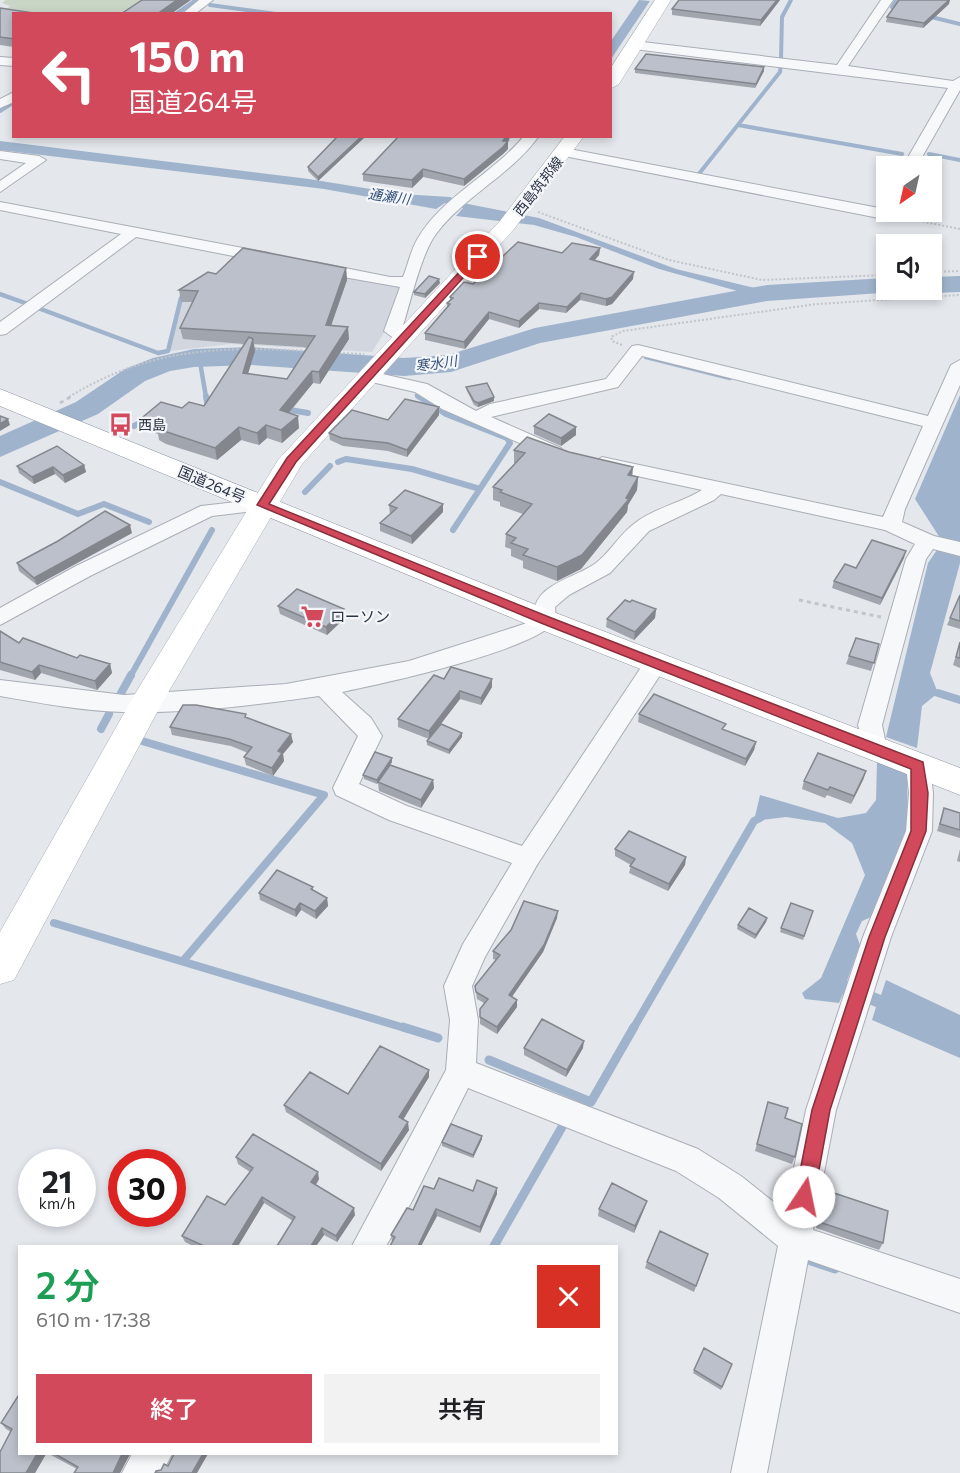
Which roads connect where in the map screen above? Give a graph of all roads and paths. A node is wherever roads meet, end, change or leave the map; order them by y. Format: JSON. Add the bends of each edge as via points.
{"nodes":[{"id":1,"x":207,"y":0,"type":"edge"},
{"id":2,"x":663,"y":0,"type":"edge"},
{"id":3,"x":887,"y":0,"type":"edge"},
{"id":4,"x":190,"y":12,"type":"edge"},
{"id":5,"x":634,"y":45,"type":"junction"},
{"id":6,"x":840,"y":69,"type":"junction"},
{"id":7,"x":612,"y":81,"type":"edge"},
{"id":8,"x":958,"y":84,"type":"edge"},
{"id":9,"x":530,"y":138,"type":"edge"},
{"id":10,"x":570,"y":144,"type":"edge"},
{"id":11,"x":0,"y":154,"type":"edge"},
{"id":12,"x":916,"y":156,"type":"edge"},
{"id":13,"x":0,"y":188,"type":"edge"},
{"id":14,"x":0,"y":206,"type":"edge"},
{"id":15,"x":876,"y":210,"type":"edge"},
{"id":16,"x":516,"y":214,"type":"junction"},
{"id":17,"x":929,"y":222,"type":"edge"},
{"id":18,"x":960,"y":229,"type":"edge"},
{"id":19,"x":133,"y":232,"type":"junction"},
{"id":20,"x":960,"y":271,"type":"edge"},
{"id":21,"x":942,"y":272,"type":"edge"},
{"id":22,"x":876,"y":274,"type":"edge"},
{"id":23,"x":410,"y":282,"type":"junction"},
{"id":24,"x":960,"y":295,"type":"edge"},
{"id":25,"x":0,"y":330,"type":"edge"},
{"id":26,"x":405,"y":338,"type":"junction"},
{"id":27,"x":638,"y":350,"type":"junction"},
{"id":28,"x":310,"y":351,"type":"edge"},
{"id":29,"x":333,"y":352,"type":"edge"},
{"id":30,"x":388,"y":356,"type":"junction"},
{"id":31,"x":958,"y":375,"type":"edge"},
{"id":32,"x":369,"y":376,"type":"junction"},
{"id":33,"x":0,"y":397,"type":"edge"},
{"id":34,"x":45,"y":415,"type":"junction"},
{"id":35,"x":478,"y":417,"type":"junction"},
{"id":36,"x":934,"y":423,"type":"junction"},
{"id":37,"x":715,"y":489,"type":"junction"},
{"id":38,"x":262,"y":505,"type":"junction"},
{"id":39,"x":891,"y":525,"type":"junction"},
{"id":40,"x":931,"y":542,"type":"junction"},
{"id":41,"x":960,"y":549,"type":"edge"},
{"id":42,"x":799,"y":600,"type":"dead end"},
{"id":43,"x":0,"y":618,"type":"edge"},
{"id":44,"x":545,"y":620,"type":"junction"},
{"id":45,"x":899,"y":621,"type":"junction"},
{"id":46,"x":657,"y":663,"type":"junction"},
{"id":47,"x":0,"y":688,"type":"edge"},
{"id":48,"x":325,"y":688,"type":"junction"},
{"id":49,"x":146,"y":702,"type":"junction"},
{"id":50,"x":874,"y":748,"type":"junction"},
{"id":51,"x":918,"y":766,"type":"junction"},
{"id":52,"x":960,"y":782,"type":"edge"},
{"id":53,"x":528,"y":858,"type":"junction"},
{"id":54,"x":0,"y":968,"type":"edge"},
{"id":55,"x":461,"y":1071,"type":"junction"},
{"id":56,"x":796,"y":1240,"type":"junction"},
{"id":57,"x":369,"y":1245,"type":"edge"},
{"id":58,"x":960,"y":1296,"type":"edge"},
{"id":59,"x":153,"y":1455,"type":"edge"},
{"id":60,"x":140,"y":1473,"type":"edge"},
{"id":61,"x":750,"y":1473,"type":"edge"}],
"edges":[{"from":1,"to":4,"type":"street"},
{"from":2,"to":5,"type":"main road"},
{"from":3,"to":6,"type":"street"},
{"from":5,"to":6,"type":"street"},
{"from":5,"to":7,"type":"main road"},
{"from":6,"to":8,"type":"street"},
{"from":8,"to":12,"type":"street"},
{"from":9,"to":23,"type":"street","via":[[495,175],[430,230]]},
{"from":10,"to":15,"type":"street"},
{"from":10,"to":16,"type":"main road","name":"西島筑邦線"},
{"from":11,"to":13,"type":"street","via":[[39,160]]},
{"from":14,"to":19,"type":"street"},
{"from":16,"to":22,"type":"path","via":[[699,268],[762,280]]},
{"from":16,"to":26,"type":"main road","name":"西島筑邦線"},
{"from":17,"to":18,"type":"path"},
{"from":19,"to":23,"type":"street","via":[[390,282]]},
{"from":19,"to":25,"type":"street"},
{"from":20,"to":21,"type":"path"},
{"from":23,"to":26,"type":"street","via":[[393,331]]},
{"from":24,"to":27,"type":"path","via":[[732,314],[623,331],[611,338]]},
{"from":26,"to":30,"type":"main road","name":"西島筑邦線"},
{"from":27,"to":35,"type":"street","via":[[612,383],[490,410]]},
{"from":27,"to":36,"type":"street"},
{"from":28,"to":34,"type":"path","via":[[232,346],[142,360],[104,375]]},
{"from":29,"to":30,"type":"path"},
{"from":30,"to":32,"type":"main road","name":"西島筑邦線"},
{"from":31,"to":36,"type":"street"},
{"from":32,"to":35,"type":"street","via":[[421,388]]},
{"from":32,"to":38,"type":"main road","name":"西島筑邦線","via":[[291,460]]},
{"from":33,"to":34,"type":"main road","name":"国道264号"},
{"from":34,"to":38,"type":"main road","name":"国道264号"},
{"from":35,"to":37,"type":"street","via":[[544,449]]},
{"from":36,"to":39,"type":"street"},
{"from":37,"to":39,"type":"street"},
{"from":37,"to":44,"type":"street","via":[[642,527],[603,567],[561,590],[544,606]]},
{"from":38,"to":43,"type":"street","via":[[208,510],[83,571]]},
{"from":38,"to":44,"type":"main road","name":"国道264号"},
{"from":38,"to":49,"type":"main road","name":"西島筑邦線","via":[[242,547]]},
{"from":39,"to":40,"type":"street"},
{"from":40,"to":41,"type":"street"},
{"from":40,"to":45,"type":"street","via":[[916,559]]},
{"from":42,"to":45,"type":"path"},
{"from":44,"to":46,"type":"main road","name":"国道264号"},
{"from":44,"to":48,"type":"street","via":[[494,644],[422,668]]},
{"from":45,"to":50,"type":"street","via":[[870,725]]},
{"from":46,"to":50,"type":"main road","name":"国道264号"},
{"from":46,"to":53,"type":"street"},
{"from":47,"to":49,"type":"street","via":[[116,703]]},
{"from":48,"to":49,"type":"street","via":[[246,698]]},
{"from":48,"to":53,"type":"street","via":[[366,726],[370,736],[345,788],[398,813]]},
{"from":49,"to":54,"type":"main road","name":"西島筑邦線"},
{"from":50,"to":51,"type":"main road","name":"国道264号"},
{"from":51,"to":52,"type":"main road","name":"国道264号"},
{"from":51,"to":56,"type":"street","via":[[919,831],[877,937],[821,1110]]},
{"from":53,"to":55,"type":"street","via":[[473,952],[458,986],[464,1020]]},
{"from":55,"to":56,"type":"street","via":[[687,1160],[730,1187]]},
{"from":55,"to":57,"type":"street"},
{"from":56,"to":58,"type":"street"},
{"from":56,"to":61,"type":"street"},
{"from":59,"to":60,"type":"street"}]}
